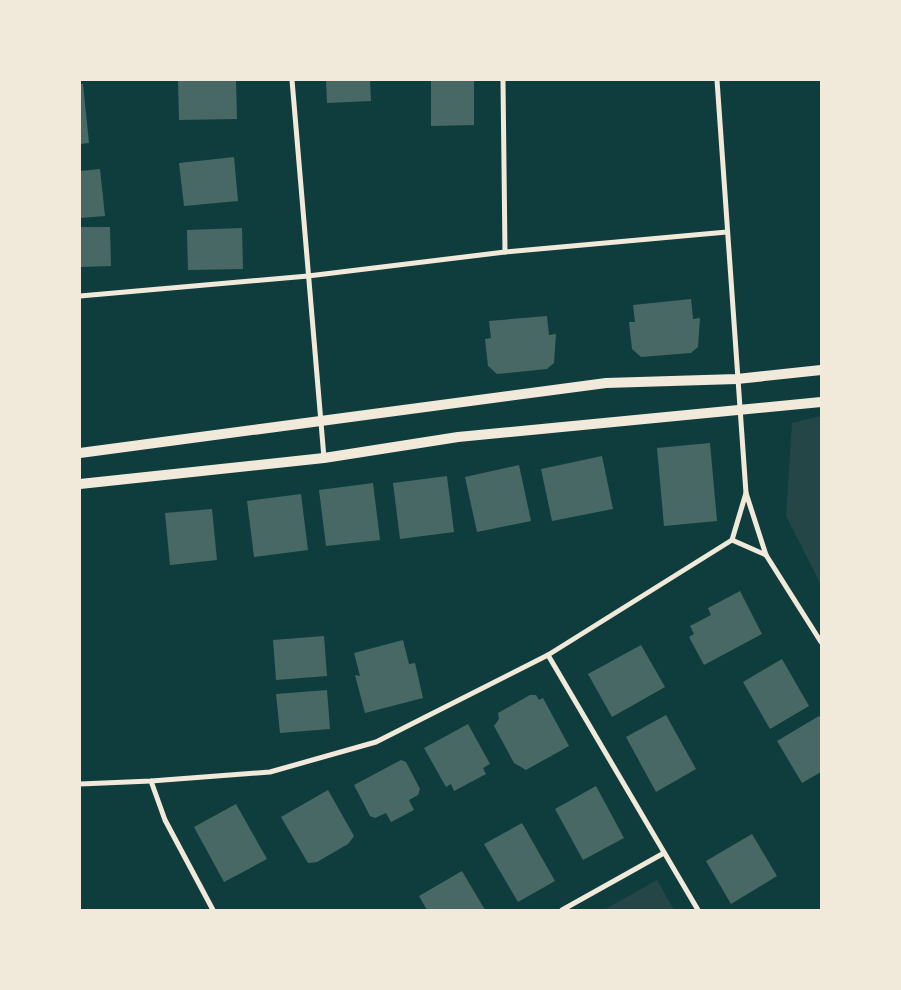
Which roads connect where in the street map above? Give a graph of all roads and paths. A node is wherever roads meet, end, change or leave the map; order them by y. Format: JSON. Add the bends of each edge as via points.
{"nodes":[{"id":1,"x":292,"y":80,"type":"edge"},
{"id":2,"x":503,"y":80,"type":"edge"},
{"id":3,"x":716,"y":80,"type":"edge"},
{"id":4,"x":727,"y":232,"type":"junction"},
{"id":5,"x":505,"y":252,"type":"junction"},
{"id":6,"x":308,"y":276,"type":"junction"},
{"id":7,"x":80,"y":296,"type":"edge"},
{"id":8,"x":821,"y":370,"type":"edge"},
{"id":9,"x":737,"y":379,"type":"junction"},
{"id":10,"x":821,"y":402,"type":"edge"},
{"id":11,"x":742,"y":411,"type":"junction"},
{"id":12,"x":320,"y":421,"type":"junction"},
{"id":13,"x":80,"y":453,"type":"edge"},
{"id":14,"x":324,"y":458,"type":"junction"},
{"id":15,"x":80,"y":484,"type":"edge"},
{"id":16,"x":746,"y":492,"type":"junction"},
{"id":17,"x":732,"y":540,"type":"junction"},
{"id":18,"x":766,"y":555,"type":"junction"},
{"id":19,"x":821,"y":642,"type":"edge"},
{"id":20,"x":548,"y":655,"type":"junction"},
{"id":21,"x":151,"y":781,"type":"junction"},
{"id":22,"x":80,"y":784,"type":"edge"},
{"id":23,"x":664,"y":853,"type":"junction"},
{"id":24,"x":213,"y":910,"type":"edge"},
{"id":25,"x":562,"y":910,"type":"edge"},
{"id":26,"x":698,"y":910,"type":"edge"}],
"edges":[{"from":1,"to":6,"type":"street"},
{"from":2,"to":5,"type":"street"},
{"from":3,"to":4,"type":"street"},
{"from":4,"to":5,"type":"street"},
{"from":4,"to":9,"type":"street"},
{"from":5,"to":6,"type":"street"},
{"from":6,"to":7,"type":"street"},
{"from":6,"to":12,"type":"street"},
{"from":8,"to":9,"type":"main road"},
{"from":9,"to":11,"type":"street"},
{"from":9,"to":12,"type":"main road","via":[[606,383]]},
{"from":10,"to":11,"type":"main road"},
{"from":11,"to":14,"type":"main road","via":[[458,437]]},
{"from":11,"to":16,"type":"street"},
{"from":12,"to":13,"type":"main road"},
{"from":12,"to":14,"type":"street"},
{"from":14,"to":15,"type":"main road"},
{"from":16,"to":17,"type":"street"},
{"from":16,"to":18,"type":"street"},
{"from":17,"to":18,"type":"street"},
{"from":17,"to":20,"type":"street"},
{"from":18,"to":19,"type":"street"},
{"from":20,"to":21,"type":"street","via":[[376,742],[270,772]]},
{"from":20,"to":23,"type":"street"},
{"from":21,"to":22,"type":"street"},
{"from":21,"to":24,"type":"street","via":[[165,820]]},
{"from":23,"to":25,"type":"street"},
{"from":23,"to":26,"type":"street"}]}
